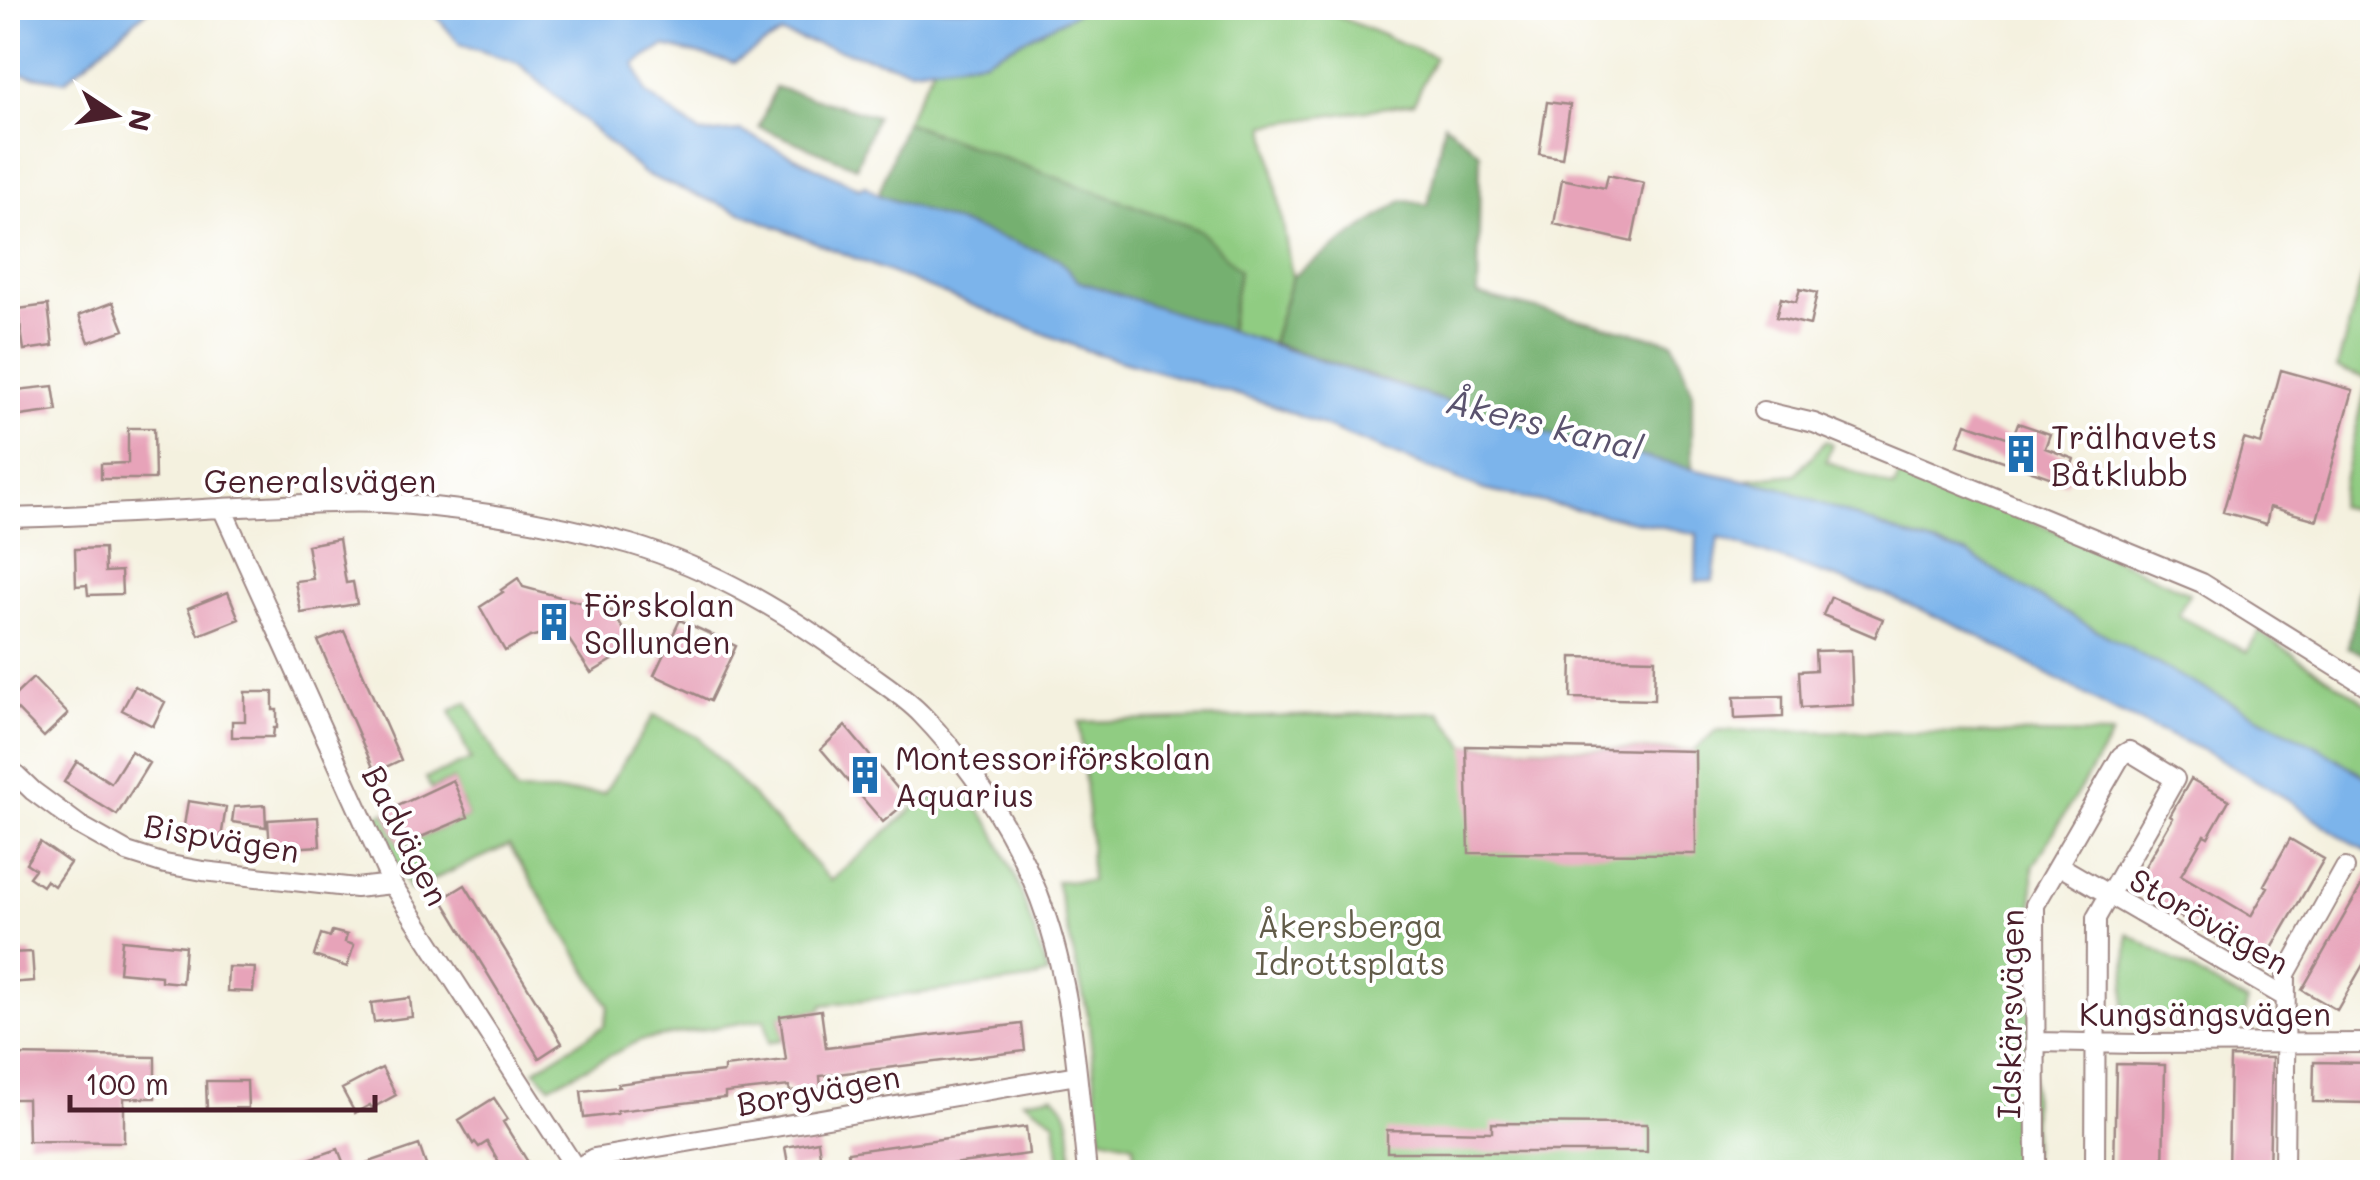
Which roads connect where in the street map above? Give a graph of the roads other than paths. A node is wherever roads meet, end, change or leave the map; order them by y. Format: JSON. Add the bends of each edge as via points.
{"nodes":[{"id":1,"x":1763,"y":411,"type":"dead end"},
{"id":2,"x":222,"y":508,"type":"junction"},
{"id":3,"x":8,"y":518,"type":"edge"},
{"id":4,"x":2372,"y":688,"type":"edge"},
{"id":5,"x":8,"y":767,"type":"edge"},
{"id":6,"x":2058,"y":865,"type":"junction"},
{"id":7,"x":2344,"y":868,"type":"dead end"},
{"id":8,"x":392,"y":884,"type":"junction"},
{"id":9,"x":2109,"y":896,"type":"junction"},
{"id":10,"x":2285,"y":996,"type":"junction"},
{"id":11,"x":2037,"y":1042,"type":"junction"},
{"id":12,"x":2095,"y":1042,"type":"junction"},
{"id":13,"x":2286,"y":1043,"type":"junction"},
{"id":14,"x":2372,"y":1043,"type":"edge"},
{"id":15,"x":1077,"y":1075,"type":"junction"},
{"id":16,"x":577,"y":1171,"type":"edge"},
{"id":17,"x":1087,"y":1172,"type":"edge"},
{"id":18,"x":2036,"y":1172,"type":"edge"},
{"id":19,"x":2095,"y":1172,"type":"edge"},
{"id":20,"x":2284,"y":1172,"type":"edge"}],
"edges":[{"from":1,"to":4,"type":"street","via":[[1814,423],[2202,583]]},
{"from":2,"to":3,"type":"street","name":"Generalsvägen"},
{"from":2,"to":8,"type":"street","name":"Badvägen"},
{"from":2,"to":15,"type":"street","name":"Generalsvägen","via":[[396,504],[552,524],[692,568],[808,628],[920,713],[997,814],[1046,916],[1061,965]]},
{"from":5,"to":8,"type":"street","name":"Bispvägen","via":[[80,825],[164,864],[356,888]]},
{"from":6,"to":9,"type":"street","name":"Storövägen"},
{"from":6,"to":9,"type":"street","name":"Idskärsvägen","via":[[2120,756],[2129,751],[2176,779]]},
{"from":6,"to":11,"type":"street","name":"Idskärsvägen","via":[[2035,905]]},
{"from":7,"to":10,"type":"street","via":[[2286,974]]},
{"from":8,"to":16,"type":"street","name":"Badvägen"},
{"from":9,"to":10,"type":"street","name":"Storövägen"},
{"from":9,"to":12,"type":"street","name":"Idskärsvägen","via":[[2096,918]]},
{"from":10,"to":13,"type":"street","name":"Storövägen"},
{"from":11,"to":12,"type":"street","name":"Kungsängsvägen"},
{"from":11,"to":18,"type":"street","name":"Idskärsvägen"},
{"from":12,"to":13,"type":"street","name":"Kungsängsvägen"},
{"from":12,"to":19,"type":"street","name":"Idskärsvägen"},
{"from":13,"to":14,"type":"street","name":"Kungsängsvägen"},
{"from":13,"to":20,"type":"street","name":"Storövägen"},
{"from":15,"to":16,"type":"street","name":"Borgvägen","via":[[594,1158]]},
{"from":15,"to":17,"type":"street","name":"Generalsvägen"}]}
